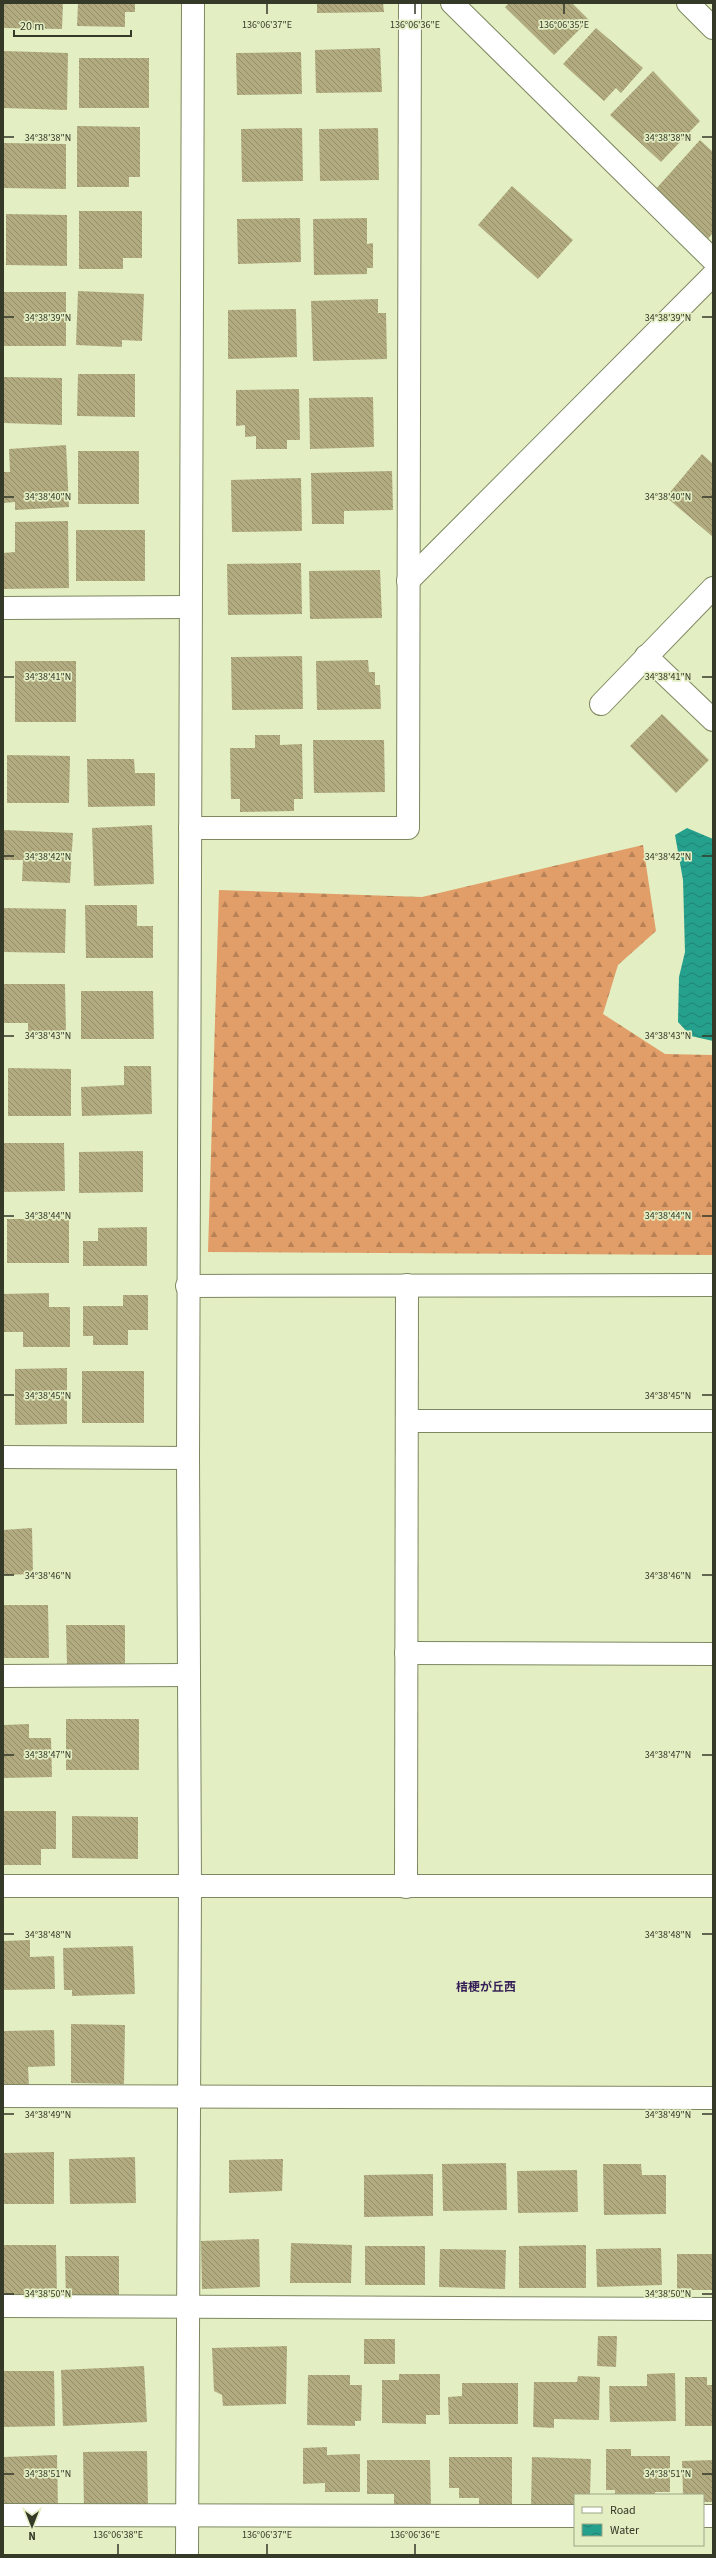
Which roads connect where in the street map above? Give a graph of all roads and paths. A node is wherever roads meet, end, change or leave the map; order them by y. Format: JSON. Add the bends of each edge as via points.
{"nodes":[{"id":1,"x":193,"y":3,"type":"edge"},
{"id":2,"x":410,"y":3,"type":"edge"},
{"id":3,"x":452,"y":3,"type":"edge"},
{"id":4,"x":688,"y":3,"type":"edge"},
{"id":5,"x":713,"y":28,"type":"edge"},
{"id":6,"x":713,"y":260,"type":"edge"},
{"id":7,"x":713,"y":275,"type":"edge"},
{"id":8,"x":408,"y":581,"type":"junction"},
{"id":9,"x":713,"y":588,"type":"edge"},
{"id":10,"x":190,"y":606,"type":"junction"},
{"id":11,"x":3,"y":608,"type":"edge"},
{"id":12,"x":646,"y":656,"type":"junction"},
{"id":13,"x":601,"y":704,"type":"dead end"},
{"id":14,"x":713,"y":720,"type":"edge"},
{"id":15,"x":190,"y":828,"type":"junction"},
{"id":16,"x":407,"y":1284,"type":"junction"},
{"id":17,"x":713,"y":1285,"type":"edge"},
{"id":18,"x":187,"y":1286,"type":"junction"},
{"id":19,"x":407,"y":1421,"type":"junction"},
{"id":20,"x":713,"y":1421,"type":"edge"},
{"id":21,"x":3,"y":1457,"type":"edge"},
{"id":22,"x":188,"y":1458,"type":"junction"},
{"id":23,"x":406,"y":1653,"type":"junction"},
{"id":24,"x":713,"y":1654,"type":"edge"},
{"id":25,"x":187,"y":1675,"type":"junction"},
{"id":26,"x":3,"y":1676,"type":"edge"},
{"id":27,"x":3,"y":1886,"type":"edge"},
{"id":28,"x":713,"y":1886,"type":"edge"},
{"id":29,"x":190,"y":1887,"type":"junction"},
{"id":30,"x":406,"y":1887,"type":"junction"},
{"id":31,"x":3,"y":2096,"type":"edge"},
{"id":32,"x":188,"y":2097,"type":"junction"},
{"id":33,"x":713,"y":2098,"type":"edge"},
{"id":34,"x":3,"y":2306,"type":"edge"},
{"id":35,"x":187,"y":2307,"type":"junction"},
{"id":36,"x":713,"y":2309,"type":"edge"},
{"id":37,"x":3,"y":2515,"type":"edge"},
{"id":38,"x":187,"y":2516,"type":"junction"},
{"id":39,"x":574,"y":2516,"type":"edge"},
{"id":40,"x":187,"y":2555,"type":"edge"}],
"edges":[{"from":1,"to":10,"type":"street"},
{"from":2,"to":8,"type":"street"},
{"from":3,"to":6,"type":"street"},
{"from":4,"to":5,"type":"street"},
{"from":7,"to":8,"type":"street"},
{"from":8,"to":15,"type":"street","via":[[408,828]]},
{"from":9,"to":12,"type":"street"},
{"from":10,"to":11,"type":"street"},
{"from":10,"to":15,"type":"street"},
{"from":12,"to":13,"type":"street"},
{"from":12,"to":14,"type":"street"},
{"from":15,"to":18,"type":"street"},
{"from":16,"to":17,"type":"street"},
{"from":16,"to":18,"type":"street"},
{"from":16,"to":19,"type":"street"},
{"from":18,"to":22,"type":"street"},
{"from":19,"to":20,"type":"street"},
{"from":19,"to":23,"type":"street"},
{"from":21,"to":22,"type":"street"},
{"from":22,"to":25,"type":"street"},
{"from":23,"to":24,"type":"street"},
{"from":23,"to":30,"type":"street"},
{"from":25,"to":26,"type":"street"},
{"from":25,"to":29,"type":"street"},
{"from":27,"to":29,"type":"street"},
{"from":28,"to":30,"type":"street"},
{"from":29,"to":30,"type":"street"},
{"from":29,"to":32,"type":"street"},
{"from":31,"to":32,"type":"street"},
{"from":32,"to":33,"type":"street"},
{"from":32,"to":35,"type":"street"},
{"from":34,"to":35,"type":"street"},
{"from":35,"to":36,"type":"street"},
{"from":35,"to":38,"type":"street"},
{"from":37,"to":38,"type":"street"},
{"from":38,"to":39,"type":"street"},
{"from":38,"to":40,"type":"street"}]}
